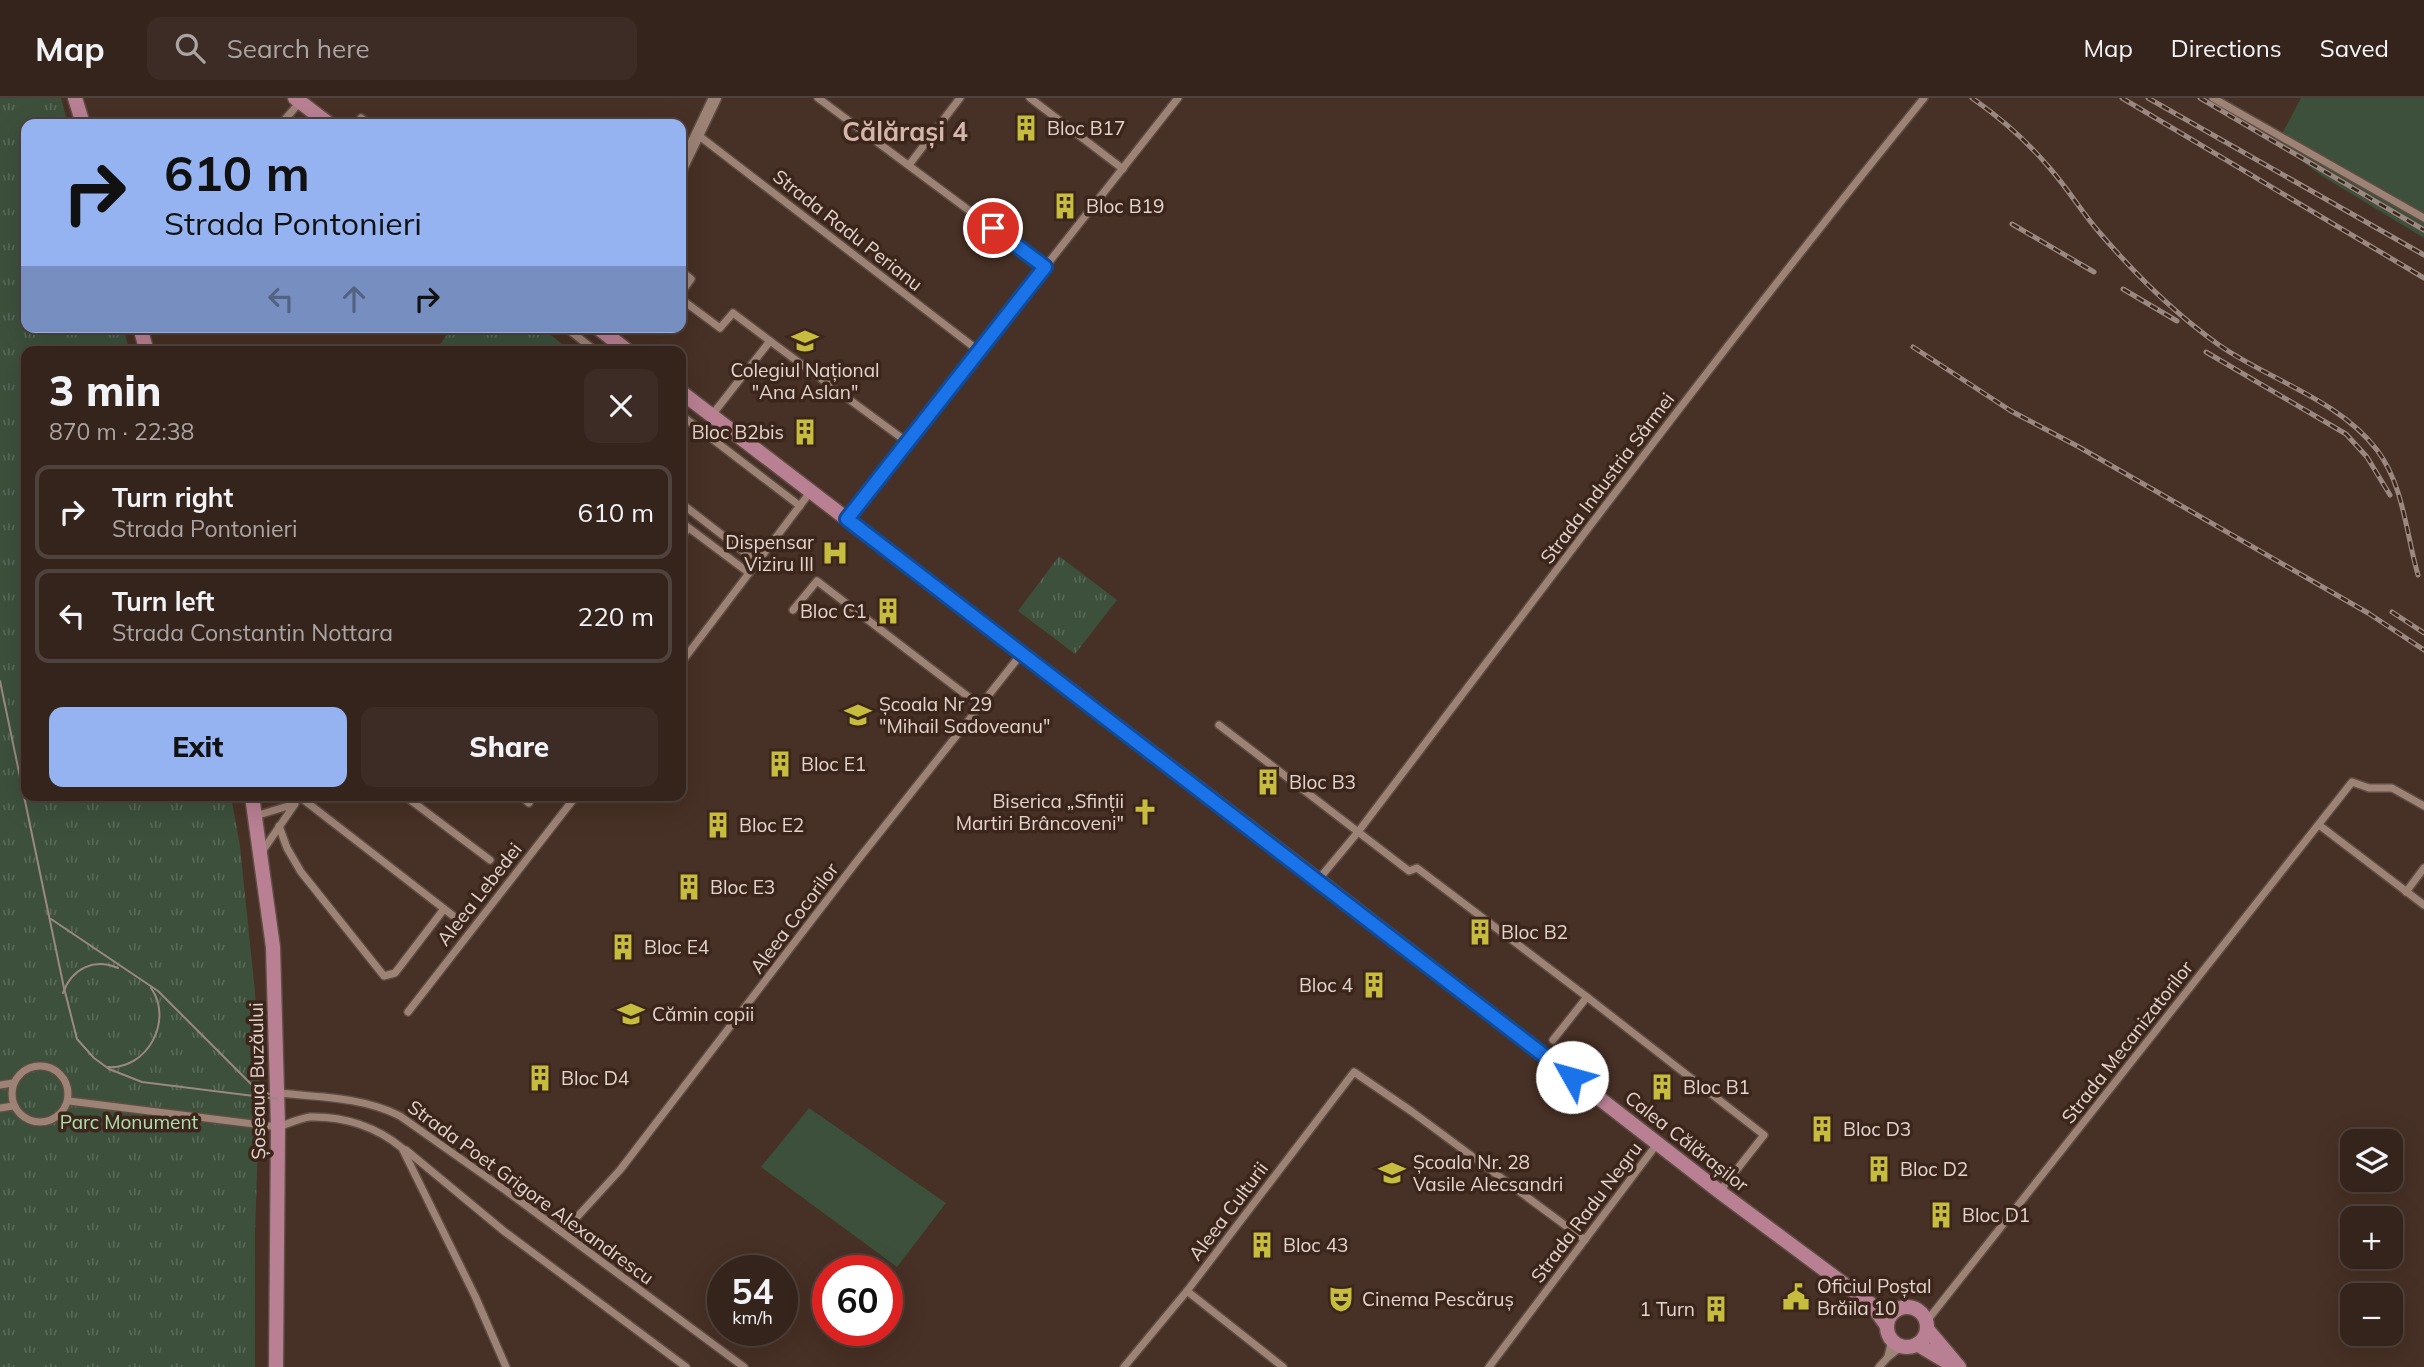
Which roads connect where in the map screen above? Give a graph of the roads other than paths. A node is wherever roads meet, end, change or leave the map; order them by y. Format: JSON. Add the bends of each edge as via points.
{"nodes":[{"id":1,"x":75,"y":98,"type":"edge"},
{"id":2,"x":715,"y":98,"type":"edge"},
{"id":3,"x":818,"y":98,"type":"edge"},
{"id":4,"x":960,"y":98,"type":"edge"},
{"id":5,"x":1030,"y":98,"type":"edge"},
{"id":6,"x":1178,"y":98,"type":"edge"},
{"id":7,"x":1924,"y":98,"type":"edge"},
{"id":8,"x":2213,"y":98,"type":"edge"},
{"id":9,"x":297,"y":100,"type":"edge"},
{"id":10,"x":81,"y":119,"type":"edge"},
{"id":11,"x":284,"y":119,"type":"edge"},
{"id":12,"x":322,"y":119,"type":"edge"},
{"id":13,"x":698,"y":135,"type":"junction"},
{"id":14,"x":686,"y":159,"type":"edge"},
{"id":15,"x":909,"y":165,"type":"junction"},
{"id":16,"x":1123,"y":169,"type":"junction"},
{"id":17,"x":2424,"y":218,"type":"edge"},
{"id":18,"x":1045,"y":267,"type":"junction"},
{"id":19,"x":686,"y":303,"type":"edge"},
{"id":20,"x":573,"y":333,"type":"edge"},
{"id":21,"x":606,"y":333,"type":"edge"},
{"id":22,"x":770,"y":341,"type":"junction"},
{"id":23,"x":589,"y":346,"type":"edge"},
{"id":24,"x":622,"y":346,"type":"edge"},
{"id":25,"x":979,"y":351,"type":"junction"},
{"id":26,"x":686,"y":396,"type":"edge"},
{"id":27,"x":712,"y":415,"type":"junction"},
{"id":28,"x":686,"y":419,"type":"edge"},
{"id":29,"x":907,"y":442,"type":"junction"},
{"id":30,"x":811,"y":491,"type":"junction"},
{"id":31,"x":800,"y":506,"type":"junction"},
{"id":32,"x":686,"y":507,"type":"edge"},
{"id":33,"x":847,"y":519,"type":"junction"},
{"id":34,"x":688,"y":528,"type":"joint"},
{"id":35,"x":686,"y":531,"type":"edge"},
{"id":36,"x":757,"y":562,"type":"junction"},
{"id":37,"x":749,"y":573,"type":"junction"},
{"id":38,"x":793,"y":610,"type":"dead end"},
{"id":39,"x":1022,"y":652,"type":"junction"},
{"id":40,"x":686,"y":656,"type":"edge"},
{"id":41,"x":979,"y":705,"type":"junction"},
{"id":42,"x":1219,"y":725,"type":"dead end"},
{"id":43,"x":253,"y":801,"type":"edge"},
{"id":44,"x":293,"y":801,"type":"edge"},
{"id":45,"x":297,"y":801,"type":"edge"},
{"id":46,"x":301,"y":801,"type":"edge"},
{"id":47,"x":412,"y":801,"type":"edge"},
{"id":48,"x":527,"y":801,"type":"edge"},
{"id":49,"x":572,"y":801,"type":"edge"},
{"id":50,"x":529,"y":803,"type":"dead end"},
{"id":51,"x":2424,"y":806,"type":"edge"},
{"id":52,"x":255,"y":816,"type":"junction"},
{"id":53,"x":2319,"y":825,"type":"junction"},
{"id":54,"x":279,"y":826,"type":"junction"},
{"id":55,"x":1358,"y":832,"type":"junction"},
{"id":56,"x":260,"y":855,"type":"junction"},
{"id":57,"x":490,"y":860,"type":"dead end"},
{"id":58,"x":2424,"y":868,"type":"edge"},
{"id":59,"x":1318,"y":880,"type":"junction"},
{"id":60,"x":2406,"y":892,"type":"junction"},
{"id":61,"x":2424,"y":905,"type":"edge"},
{"id":62,"x":444,"y":909,"type":"junction"},
{"id":63,"x":456,"y":918,"type":"dead end"},
{"id":64,"x":1587,"y":997,"type":"junction"},
{"id":65,"x":408,"y":1013,"type":"dead end"},
{"id":66,"x":1553,"y":1040,"type":"dead end"},
{"id":67,"x":13,"y":1083,"type":"junction"},
{"id":68,"x":0,"y":1085,"type":"edge"},
{"id":69,"x":278,"y":1093,"type":"junction"},
{"id":70,"x":69,"y":1101,"type":"junction"},
{"id":71,"x":13,"y":1106,"type":"junction"},
{"id":72,"x":0,"y":1108,"type":"edge"},
{"id":73,"x":278,"y":1127,"type":"junction"},
{"id":74,"x":1657,"y":1143,"type":"junction"},
{"id":75,"x":402,"y":1148,"type":"junction"},
{"id":76,"x":1720,"y":1192,"type":"junction"},
{"id":77,"x":558,"y":1229,"type":"junction"},
{"id":78,"x":1585,"y":1240,"type":"junction"},
{"id":79,"x":1187,"y":1292,"type":"junction"},
{"id":80,"x":1872,"y":1304,"type":"junction"},
{"id":81,"x":1899,"y":1308,"type":"junction"},
{"id":82,"x":1926,"y":1325,"type":"junction"},
{"id":83,"x":1900,"y":1339,"type":"junction"},
{"id":84,"x":276,"y":1367,"type":"edge"},
{"id":85,"x":506,"y":1367,"type":"edge"},
{"id":86,"x":687,"y":1367,"type":"edge"},
{"id":87,"x":744,"y":1367,"type":"edge"},
{"id":88,"x":1124,"y":1367,"type":"edge"},
{"id":89,"x":1283,"y":1367,"type":"edge"},
{"id":90,"x":1489,"y":1367,"type":"edge"},
{"id":91,"x":1879,"y":1367,"type":"edge"},
{"id":92,"x":1957,"y":1367,"type":"edge"}],
"edges":[{"from":1,"to":10,"type":"main road"},
{"from":2,"to":13,"type":"street"},
{"from":3,"to":15,"type":"street"},
{"from":4,"to":15,"type":"street"},
{"from":5,"to":16,"type":"street"},
{"from":6,"to":16,"type":"street"},
{"from":7,"to":55,"type":"street","name":"Strada Industria Sârmei","via":[[1720,355]]},
{"from":8,"to":17,"type":"street"},
{"from":9,"to":11,"type":"street"},
{"from":9,"to":12,"type":"main road"},
{"from":13,"to":14,"type":"street"},
{"from":13,"to":25,"type":"street","name":"Strada Radu Perianu"},
{"from":15,"to":18,"type":"street"},
{"from":16,"to":18,"type":"street"},
{"from":18,"to":25,"type":"street"},
{"from":19,"to":22,"type":"street","via":[[720,328],[733,313]]},
{"from":20,"to":23,"type":"street"},
{"from":21,"to":24,"type":"main road"},
{"from":22,"to":27,"type":"street"},
{"from":22,"to":29,"type":"street"},
{"from":25,"to":29,"type":"street"},
{"from":26,"to":27,"type":"main road","name":"Calea Călărașilor"},
{"from":27,"to":30,"type":"main road","name":"Calea Călărașilor"},
{"from":28,"to":31,"type":"street"},
{"from":29,"to":33,"type":"street"},
{"from":30,"to":31,"type":"street"},
{"from":30,"to":33,"type":"main road","name":"Calea Călărașilor"},
{"from":31,"to":36,"type":"street"},
{"from":32,"to":36,"type":"street"},
{"from":33,"to":39,"type":"main road","name":"Calea Călărașilor"},
{"from":34,"to":35,"type":"street"},
{"from":34,"to":37,"type":"street"},
{"from":36,"to":37,"type":"street"},
{"from":37,"to":40,"type":"street"},
{"from":38,"to":41,"type":"street","via":[[817,581]]},
{"from":39,"to":41,"type":"street","name":"Aleea Cocorilor"},
{"from":39,"to":59,"type":"main road","name":"Calea Călărașilor"},
{"from":41,"to":77,"type":"street","name":"Aleea Cocorilor","via":[[621,1170],[579,1216]]},
{"from":42,"to":55,"type":"street"},
{"from":43,"to":52,"type":"main road","name":"Șoseaua Buzăului"},
{"from":44,"to":52,"type":"street"},
{"from":45,"to":54,"type":"street"},
{"from":46,"to":62,"type":"street"},
{"from":47,"to":57,"type":"street"},
{"from":48,"to":50,"type":"street"},
{"from":49,"to":65,"type":"street","name":"Aleea Lebedei"},
{"from":51,"to":53,"type":"street","name":"Strada Mecanizatorilor","via":[[2392,789],[2352,782]]},
{"from":52,"to":56,"type":"main road","name":"Șoseaua Buzăului"},
{"from":53,"to":60,"type":"street"},
{"from":53,"to":82,"type":"street","name":"Strada Mecanizatorilor"},
{"from":54,"to":56,"type":"street"},
{"from":54,"to":62,"type":"street","via":[[301,872],[384,976],[395,973]]},
{"from":55,"to":59,"type":"street","name":"Strada Industria Sârmei"},
{"from":55,"to":64,"type":"street","via":[[1409,871],[1417,868]]},
{"from":56,"to":69,"type":"main road","name":"Șoseaua Buzăului","via":[[273,947]]},
{"from":58,"to":60,"type":"street"},
{"from":59,"to":74,"type":"main road","name":"Calea Călărașilor"},
{"from":60,"to":61,"type":"street"},
{"from":62,"to":63,"type":"street"},
{"from":64,"to":66,"type":"street"},
{"from":64,"to":76,"type":"street","via":[[1764,1135]]},
{"from":67,"to":68,"type":"street"},
{"from":67,"to":70,"type":"street","via":[[31,1068],[45,1066],[62,1076]]},
{"from":67,"to":71,"type":"street"},
{"from":69,"to":73,"type":"main road","name":"Șoseaua Buzăului"},
{"from":69,"to":77,"type":"street","name":"Strada Poet Grigore Alexandrescu","via":[[386,1108]]},
{"from":70,"to":71,"type":"street","via":[[57,1118],[46,1122],[28,1120]]},
{"from":70,"to":73,"type":"street"},
{"from":71,"to":72,"type":"street"},
{"from":73,"to":75,"type":"street","name":"Strada Poet Grigore Alexandrescu","via":[[309,1117],[358,1123],[383,1132]]},
{"from":73,"to":84,"type":"main road","name":"Șoseaua Buzăului"},
{"from":74,"to":76,"type":"main road","name":"Calea Călărașilor"},
{"from":74,"to":78,"type":"street","name":"Strada Radu Negru"},
{"from":75,"to":85,"type":"street"},
{"from":75,"to":86,"type":"street","name":"Strada Poet Grigore Alexandrescu","via":[[505,1232]]},
{"from":76,"to":80,"type":"main road","name":"Calea Călărașilor"},
{"from":77,"to":87,"type":"street","name":"Strada Poet Grigore Alexandrescu"},
{"from":78,"to":79,"type":"street","name":"Aleea Culturii","via":[[1354,1072]]},
{"from":78,"to":90,"type":"street","name":"Strada Radu Negru"},
{"from":79,"to":88,"type":"street","name":"Aleea Culturii"},
{"from":79,"to":89,"type":"street"},
{"from":80,"to":81,"type":"main road","name":"Calea Călărașilor"},
{"from":80,"to":83,"type":"main road","name":"Calea Călărașilor"},
{"from":81,"to":82,"type":"main road","via":[[1916,1309]]},
{"from":81,"to":83,"type":"main road","via":[[1891,1315]]},
{"from":82,"to":83,"type":"main road","via":[[1922,1340]]},
{"from":82,"to":92,"type":"main road","name":"Calea Călărașilor"},
{"from":83,"to":91,"type":"street"},
{"from":83,"to":92,"type":"main road","name":"Calea Călărașilor"}]}
